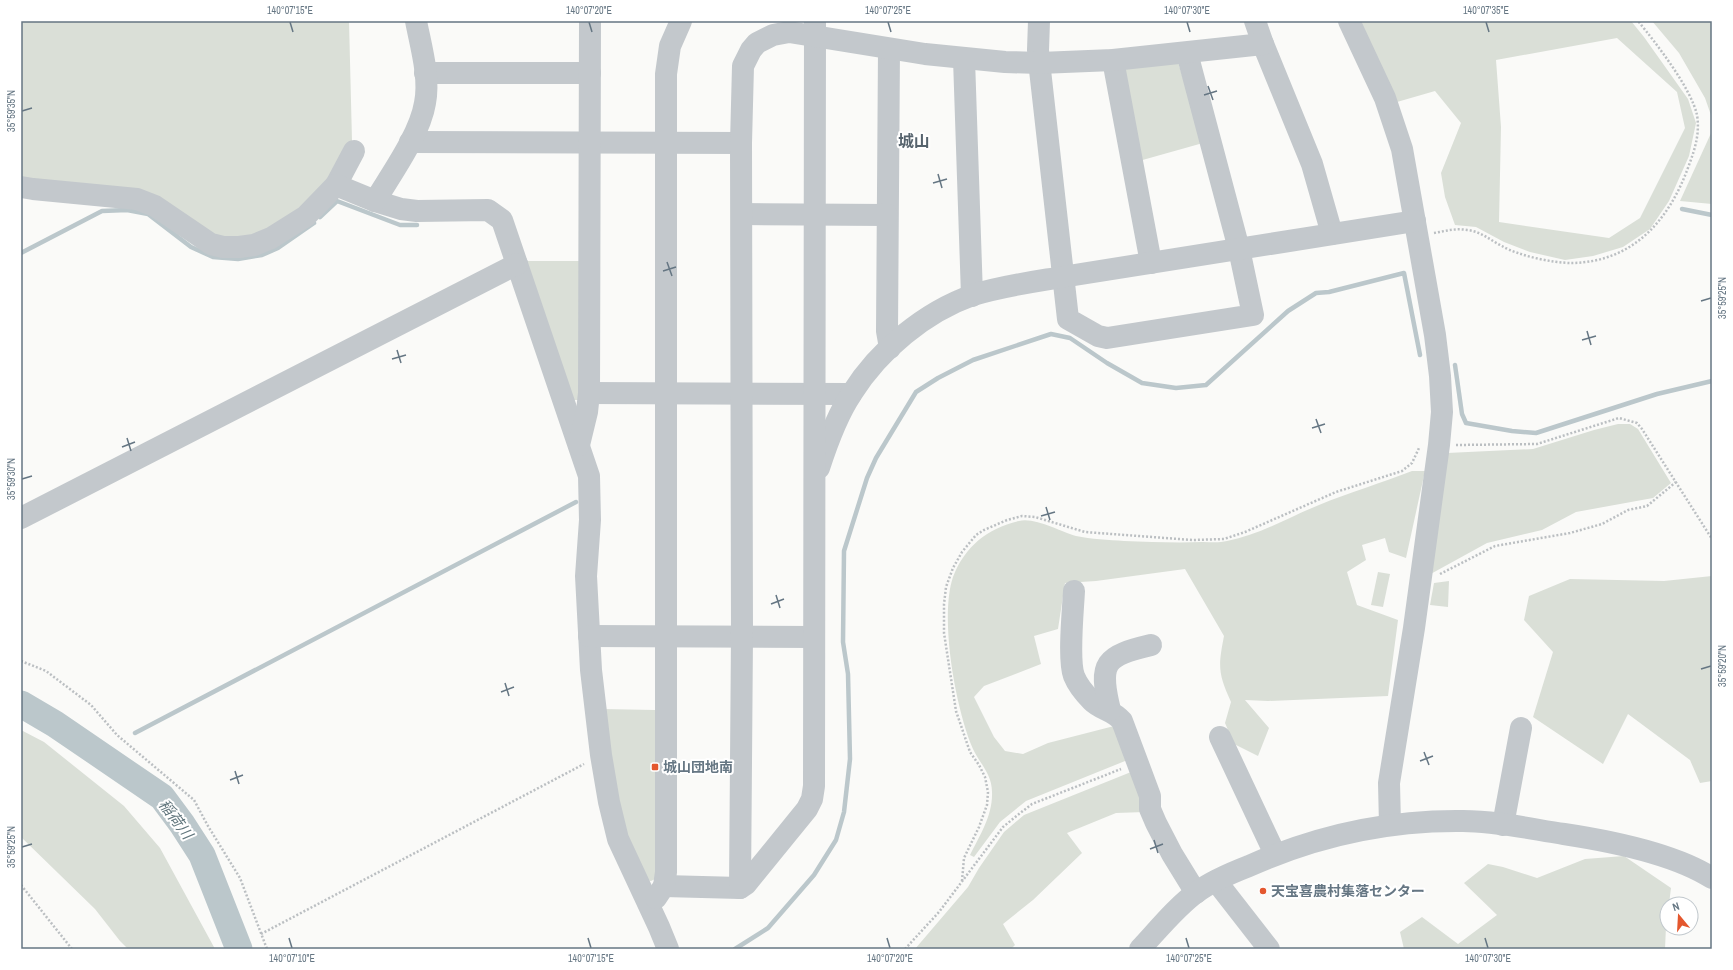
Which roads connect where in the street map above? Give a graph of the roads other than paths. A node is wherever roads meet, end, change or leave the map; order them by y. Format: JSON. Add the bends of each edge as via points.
{"nodes":[{"id":1,"x":416,"y":21,"type":"edge"},
{"id":2,"x":590,"y":21,"type":"edge"},
{"id":3,"x":681,"y":21,"type":"edge"},
{"id":4,"x":1039,"y":21,"type":"edge"},
{"id":5,"x":1255,"y":21,"type":"edge"},
{"id":6,"x":1349,"y":21,"type":"edge"},
{"id":7,"x":815,"y":29,"type":"edge"},
{"id":8,"x":1263,"y":44,"type":"junction"},
{"id":9,"x":889,"y":49,"type":"junction"},
{"id":10,"x":1187,"y":53,"type":"junction"},
{"id":11,"x":964,"y":59,"type":"junction"},
{"id":12,"x":1113,"y":60,"type":"junction"},
{"id":13,"x":1040,"y":63,"type":"junction"},
{"id":14,"x":425,"y":73,"type":"junction"},
{"id":15,"x":590,"y":73,"type":"junction"},
{"id":16,"x":410,"y":142,"type":"junction"},
{"id":17,"x":589,"y":143,"type":"junction"},
{"id":18,"x":666,"y":143,"type":"junction"},
{"id":19,"x":742,"y":143,"type":"junction"},
{"id":20,"x":354,"y":151,"type":"dead end"},
{"id":21,"x":336,"y":185,"type":"junction"},
{"id":22,"x":21,"y":187,"type":"edge"},
{"id":23,"x":375,"y":201,"type":"junction"},
{"id":24,"x":742,"y":214,"type":"junction"},
{"id":25,"x":815,"y":214,"type":"junction"},
{"id":26,"x":887,"y":215,"type":"junction"},
{"id":27,"x":1416,"y":228,"type":"junction"},
{"id":28,"x":1332,"y":234,"type":"junction"},
{"id":29,"x":1238,"y":249,"type":"junction"},
{"id":30,"x":1151,"y":263,"type":"junction"},
{"id":31,"x":517,"y":264,"type":"junction"},
{"id":32,"x":1062,"y":277,"type":"junction"},
{"id":33,"x":972,"y":296,"type":"junction"},
{"id":34,"x":890,"y":348,"type":"junction"},
{"id":35,"x":589,"y":393,"type":"junction"},
{"id":36,"x":666,"y":393,"type":"junction"},
{"id":37,"x":741,"y":394,"type":"junction"},
{"id":38,"x":814,"y":394,"type":"junction"},
{"id":39,"x":851,"y":394,"type":"junction"},
{"id":40,"x":579,"y":445,"type":"junction"},
{"id":41,"x":814,"y":482,"type":"junction"},
{"id":42,"x":21,"y":518,"type":"edge"},
{"id":43,"x":1074,"y":591,"type":"dead end"},
{"id":44,"x":665,"y":635,"type":"junction"},
{"id":45,"x":589,"y":636,"type":"junction"},
{"id":46,"x":742,"y":636,"type":"junction"},
{"id":47,"x":813,"y":637,"type":"junction"},
{"id":48,"x":1151,"y":645,"type":"dead end"},
{"id":49,"x":1110,"y":710,"type":"junction"},
{"id":50,"x":1521,"y":728,"type":"dead end"},
{"id":51,"x":1220,"y":737,"type":"dead end"},
{"id":52,"x":1390,"y":825,"type":"junction"},
{"id":53,"x":1503,"y":825,"type":"junction"},
{"id":54,"x":1275,"y":854,"type":"junction"},
{"id":55,"x":1712,"y":878,"type":"edge"},
{"id":56,"x":1216,"y":881,"type":"junction"},
{"id":57,"x":664,"y":886,"type":"junction"},
{"id":58,"x":740,"y":888,"type":"junction"},
{"id":59,"x":1196,"y":893,"type":"junction"},
{"id":60,"x":648,"y":903,"type":"junction"},
{"id":61,"x":668,"y":949,"type":"edge"},
{"id":62,"x":1140,"y":949,"type":"edge"},
{"id":63,"x":1269,"y":949,"type":"edge"}],
"edges":[{"from":1,"to":14,"type":"street"},
{"from":2,"to":15,"type":"street"},
{"from":3,"to":18,"type":"street","via":[[667,60]]},
{"from":4,"to":13,"type":"street"},
{"from":5,"to":8,"type":"street"},
{"from":6,"to":27,"type":"street","via":[[1397,130]]},
{"from":7,"to":9,"type":"street"},
{"from":7,"to":19,"type":"street","via":[[782,32],[765,38],[751,50],[743,66]]},
{"from":7,"to":25,"type":"street"},
{"from":8,"to":10,"type":"street"},
{"from":8,"to":28,"type":"street","via":[[1312,164]]},
{"from":9,"to":11,"type":"street"},
{"from":9,"to":26,"type":"street"},
{"from":10,"to":12,"type":"street"},
{"from":10,"to":29,"type":"street"},
{"from":11,"to":13,"type":"street"},
{"from":11,"to":33,"type":"street"},
{"from":12,"to":13,"type":"street"},
{"from":12,"to":30,"type":"street"},
{"from":13,"to":32,"type":"street"},
{"from":14,"to":15,"type":"street"},
{"from":14,"to":16,"type":"street","via":[[426,102],[423,115]]},
{"from":15,"to":17,"type":"street"},
{"from":16,"to":17,"type":"street"},
{"from":16,"to":23,"type":"street"},
{"from":17,"to":18,"type":"street"},
{"from":17,"to":35,"type":"street"},
{"from":18,"to":19,"type":"street"},
{"from":18,"to":36,"type":"street"},
{"from":19,"to":24,"type":"street"},
{"from":20,"to":21,"type":"street"},
{"from":21,"to":22,"type":"street","via":[[306,216],[271,238],[254,245],[223,247],[211,244],[155,206],[137,198]]},
{"from":21,"to":23,"type":"street"},
{"from":23,"to":31,"type":"street","via":[[417,211],[488,210],[502,220]]},
{"from":24,"to":25,"type":"street"},
{"from":24,"to":37,"type":"street"},
{"from":25,"to":26,"type":"street"},
{"from":25,"to":38,"type":"street"},
{"from":26,"to":34,"type":"street"},
{"from":27,"to":28,"type":"street"},
{"from":27,"to":52,"type":"street","via":[[1440,376],[1442,412],[1430,445],[1420,584],[1389,783]]},
{"from":28,"to":29,"type":"street"},
{"from":29,"to":30,"type":"street"},
{"from":29,"to":32,"type":"street","via":[[1253,315],[1107,338],[1098,336],[1068,319]]},
{"from":30,"to":32,"type":"street"},
{"from":31,"to":40,"type":"street"},
{"from":31,"to":42,"type":"street"},
{"from":32,"to":33,"type":"street","via":[[1014,285]]},
{"from":33,"to":34,"type":"street","via":[[932,315]]},
{"from":34,"to":39,"type":"street","via":[[866,372]]},
{"from":35,"to":36,"type":"street"},
{"from":35,"to":40,"type":"street"},
{"from":36,"to":37,"type":"street"},
{"from":36,"to":44,"type":"street"},
{"from":37,"to":38,"type":"street"},
{"from":37,"to":46,"type":"street"},
{"from":38,"to":39,"type":"street"},
{"from":38,"to":41,"type":"street"},
{"from":39,"to":41,"type":"street","via":[[827,445]]},
{"from":40,"to":45,"type":"street","via":[[589,476],[590,520],[586,576]]},
{"from":41,"to":47,"type":"street"},
{"from":43,"to":49,"type":"street","via":[[1074,676],[1093,703]]},
{"from":44,"to":45,"type":"street"},
{"from":44,"to":46,"type":"street"},
{"from":44,"to":57,"type":"street"},
{"from":45,"to":60,"type":"street","via":[[593,696],[609,802],[618,839]]},
{"from":46,"to":47,"type":"street"},
{"from":46,"to":58,"type":"street"},
{"from":47,"to":58,"type":"street","via":[[812,799],[803,814]]},
{"from":48,"to":49,"type":"street","via":[[1125,652],[1108,663],[1103,677]]},
{"from":49,"to":59,"type":"street","via":[[1122,721],[1150,796],[1150,809],[1156,823]]},
{"from":50,"to":53,"type":"street"},
{"from":51,"to":54,"type":"street"},
{"from":52,"to":53,"type":"street","via":[[1464,821]]},
{"from":52,"to":54,"type":"street","via":[[1328,838]]},
{"from":53,"to":55,"type":"street","via":[[1624,846],[1682,864]]},
{"from":54,"to":56,"type":"street"},
{"from":56,"to":59,"type":"street"},
{"from":56,"to":63,"type":"street"},
{"from":57,"to":58,"type":"street"},
{"from":57,"to":60,"type":"street"},
{"from":59,"to":62,"type":"street"},
{"from":60,"to":61,"type":"street"}]}
